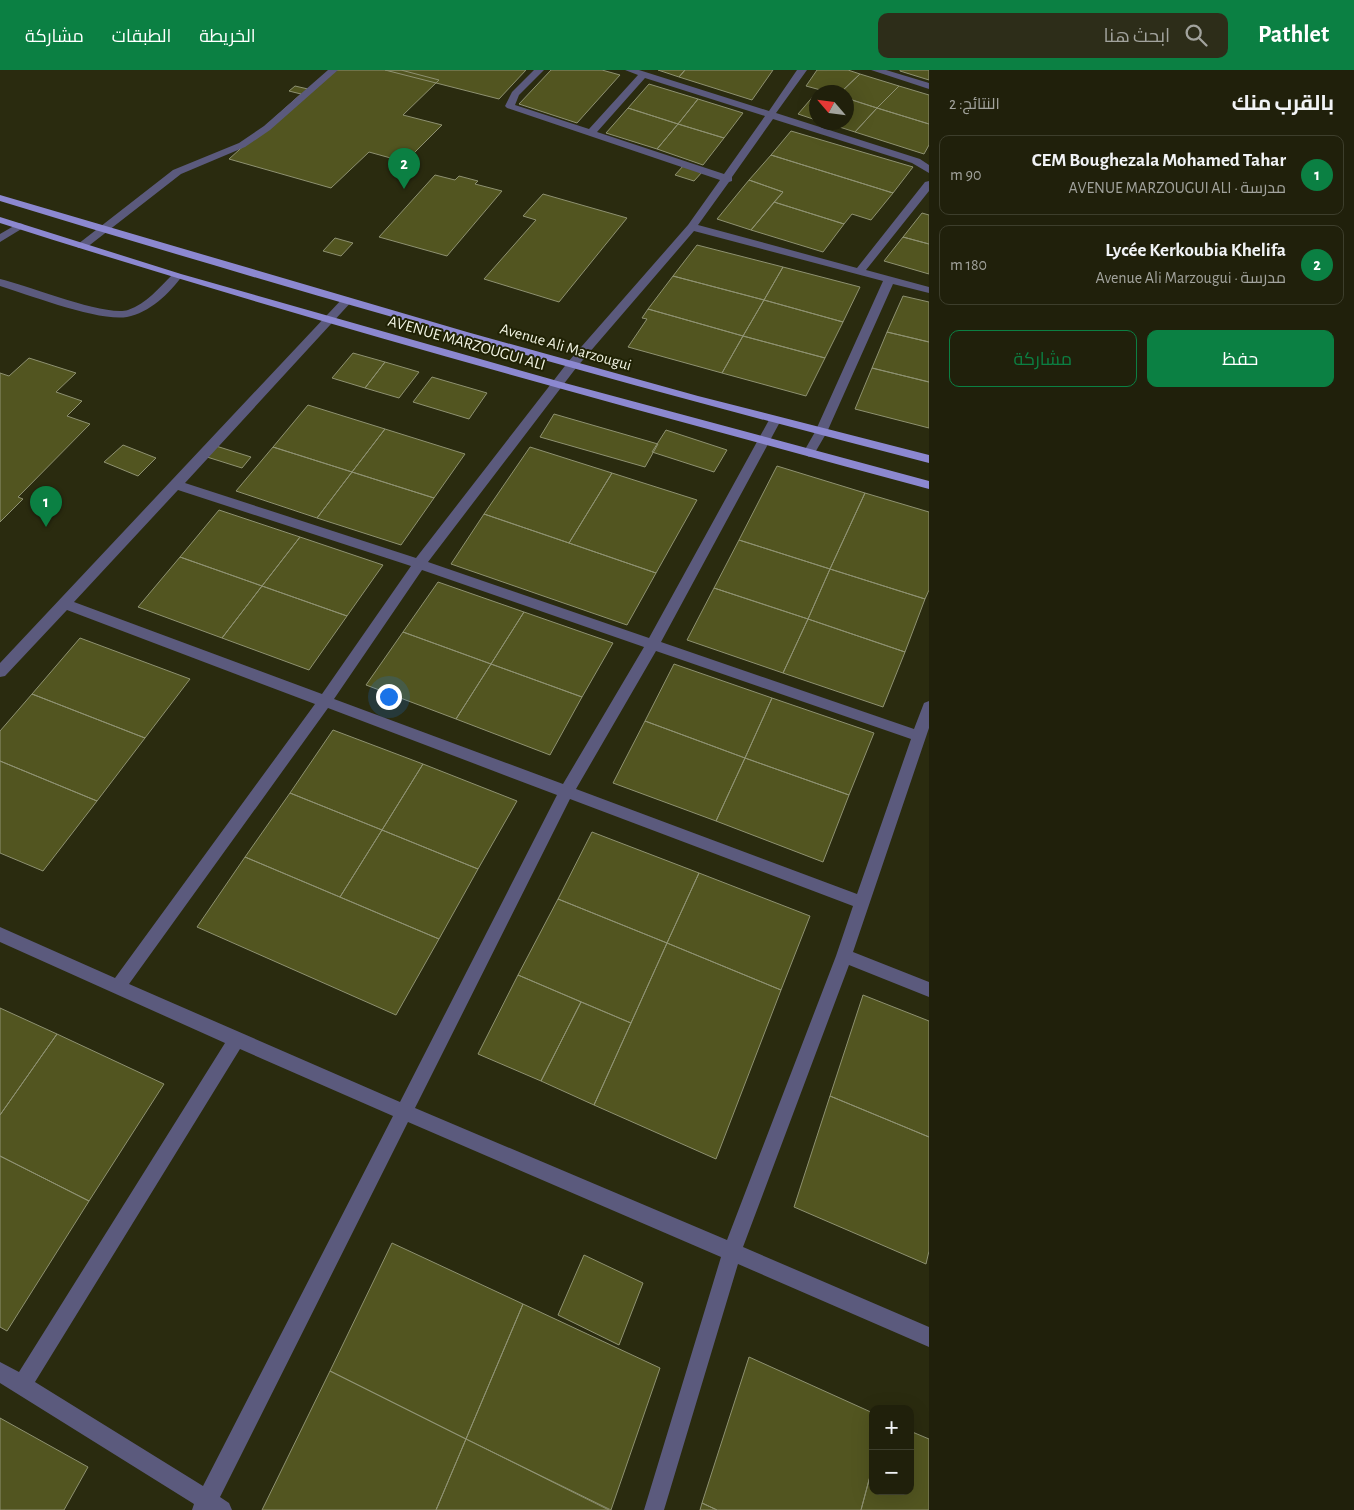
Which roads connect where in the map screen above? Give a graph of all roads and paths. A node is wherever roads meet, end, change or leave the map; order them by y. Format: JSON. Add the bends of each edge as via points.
{"nodes":[{"id":1,"x":333,"y":70,"type":"edge"},
{"id":2,"x":539,"y":70,"type":"edge"},
{"id":3,"x":630,"y":70,"type":"edge"},
{"id":4,"x":802,"y":70,"type":"edge"},
{"id":5,"x":876,"y":70,"type":"edge"},
{"id":6,"x":643,"y":75,"type":"junction"},
{"id":7,"x":929,"y":86,"type":"edge"},
{"id":8,"x":772,"y":116,"type":"junction"},
{"id":9,"x":591,"y":133,"type":"junction"},
{"id":10,"x":929,"y":170,"type":"edge"},
{"id":11,"x":728,"y":178,"type":"junction"},
{"id":12,"x":929,"y":184,"type":"edge"},
{"id":13,"x":0,"y":198,"type":"edge"},
{"id":14,"x":0,"y":220,"type":"edge"},
{"id":15,"x":18,"y":226,"type":"junction"},
{"id":16,"x":692,"y":228,"type":"junction"},
{"id":17,"x":102,"y":229,"type":"junction"},
{"id":18,"x":0,"y":239,"type":"edge"},
{"id":19,"x":82,"y":246,"type":"junction"},
{"id":20,"x":859,"y":272,"type":"junction"},
{"id":21,"x":177,"y":276,"type":"junction"},
{"id":22,"x":889,"y":281,"type":"junction"},
{"id":23,"x":0,"y":282,"type":"edge"},
{"id":24,"x":929,"y":290,"type":"edge"},
{"id":25,"x":347,"y":300,"type":"junction"},
{"id":26,"x":330,"y":320,"type":"junction"},
{"id":27,"x":572,"y":365,"type":"junction"},
{"id":28,"x":557,"y":385,"type":"junction"},
{"id":29,"x":775,"y":420,"type":"junction"},
{"id":30,"x":820,"y":432,"type":"junction"},
{"id":31,"x":764,"y":440,"type":"junction"},
{"id":32,"x":809,"y":453,"type":"junction"},
{"id":33,"x":929,"y":459,"type":"edge"},
{"id":34,"x":176,"y":485,"type":"junction"},
{"id":35,"x":929,"y":485,"type":"edge"},
{"id":36,"x":419,"y":564,"type":"junction"},
{"id":37,"x":66,"y":604,"type":"junction"},
{"id":38,"x":653,"y":644,"type":"junction"},
{"id":39,"x":0,"y":672,"type":"edge"},
{"id":40,"x":326,"y":700,"type":"junction"},
{"id":41,"x":929,"y":707,"type":"edge"},
{"id":42,"x":918,"y":736,"type":"junction"},
{"id":43,"x":566,"y":792,"type":"junction"},
{"id":44,"x":861,"y":902,"type":"junction"},
{"id":45,"x":0,"y":934,"type":"edge"},
{"id":46,"x":844,"y":956,"type":"junction"},
{"id":47,"x":117,"y":988,"type":"junction"},
{"id":48,"x":929,"y":990,"type":"edge"},
{"id":49,"x":236,"y":1040,"type":"junction"},
{"id":50,"x":404,"y":1111,"type":"junction"},
{"id":51,"x":732,"y":1251,"type":"junction"},
{"id":52,"x":929,"y":1337,"type":"edge"},
{"id":53,"x":0,"y":1372,"type":"edge"},
{"id":54,"x":22,"y":1385,"type":"junction"},
{"id":55,"x":210,"y":1507,"type":"edge"},
{"id":56,"x":654,"y":1510,"type":"edge"}],
"edges":[{"from":1,"to":17,"type":"street","via":[[267,128],[242,145],[177,172]]},
{"from":2,"to":9,"type":"street","via":[[515,94],[510,106]]},
{"from":3,"to":6,"type":"street"},
{"from":4,"to":8,"type":"street"},
{"from":5,"to":7,"type":"street"},
{"from":6,"to":8,"type":"street"},
{"from":6,"to":9,"type":"street"},
{"from":8,"to":10,"type":"street","via":[[916,161]]},
{"from":8,"to":11,"type":"street"},
{"from":9,"to":11,"type":"street"},
{"from":11,"to":16,"type":"street"},
{"from":12,"to":20,"type":"street"},
{"from":13,"to":17,"type":"main road"},
{"from":14,"to":15,"type":"main road","name":"AVENUE MARZOUGUI ALI"},
{"from":15,"to":18,"type":"street"},
{"from":15,"to":19,"type":"main road","name":"AVENUE MARZOUGUI ALI"},
{"from":16,"to":20,"type":"street"},
{"from":16,"to":27,"type":"street"},
{"from":17,"to":19,"type":"street"},
{"from":17,"to":25,"type":"main road","name":"Avenue Ali Marzougui"},
{"from":19,"to":21,"type":"main road","name":"AVENUE MARZOUGUI ALI"},
{"from":20,"to":22,"type":"street"},
{"from":21,"to":23,"type":"street","via":[[149,303],[125,314],[103,312]]},
{"from":21,"to":26,"type":"main road","name":"AVENUE MARZOUGUI ALI"},
{"from":22,"to":24,"type":"street"},
{"from":22,"to":30,"type":"street"},
{"from":25,"to":26,"type":"street"},
{"from":25,"to":27,"type":"main road","name":"Avenue Ali Marzougui"},
{"from":26,"to":28,"type":"main road","name":"AVENUE MARZOUGUI ALI"},
{"from":26,"to":34,"type":"street"},
{"from":27,"to":28,"type":"street"},
{"from":27,"to":29,"type":"main road","name":"Avenue Ali Marzougui"},
{"from":28,"to":31,"type":"main road","name":"AVENUE MARZOUGUI ALI"},
{"from":28,"to":36,"type":"street"},
{"from":29,"to":30,"type":"main road","name":"Avenue Ali Marzougui"},
{"from":29,"to":31,"type":"street"},
{"from":30,"to":32,"type":"street"},
{"from":30,"to":33,"type":"main road","name":"Avenue Ali Marzougui"},
{"from":31,"to":32,"type":"main road","name":"AVENUE MARZOUGUI ALI"},
{"from":31,"to":38,"type":"street"},
{"from":32,"to":35,"type":"main road","name":"AVENUE MARZOUGUI ALI"},
{"from":34,"to":36,"type":"street"},
{"from":34,"to":37,"type":"street"},
{"from":36,"to":38,"type":"street"},
{"from":36,"to":40,"type":"street"},
{"from":37,"to":39,"type":"street"},
{"from":37,"to":40,"type":"street"},
{"from":38,"to":42,"type":"street"},
{"from":38,"to":43,"type":"street"},
{"from":40,"to":43,"type":"street"},
{"from":40,"to":47,"type":"street"},
{"from":41,"to":42,"type":"street"},
{"from":42,"to":44,"type":"street"},
{"from":43,"to":44,"type":"street"},
{"from":43,"to":50,"type":"street"},
{"from":44,"to":46,"type":"street"},
{"from":45,"to":47,"type":"street"},
{"from":46,"to":48,"type":"street"},
{"from":46,"to":51,"type":"street"},
{"from":47,"to":49,"type":"street"},
{"from":49,"to":50,"type":"street"},
{"from":49,"to":54,"type":"street"},
{"from":50,"to":51,"type":"street"},
{"from":50,"to":55,"type":"street"},
{"from":51,"to":52,"type":"street"},
{"from":51,"to":56,"type":"street"},
{"from":53,"to":54,"type":"street"},
{"from":54,"to":55,"type":"street"}]}
